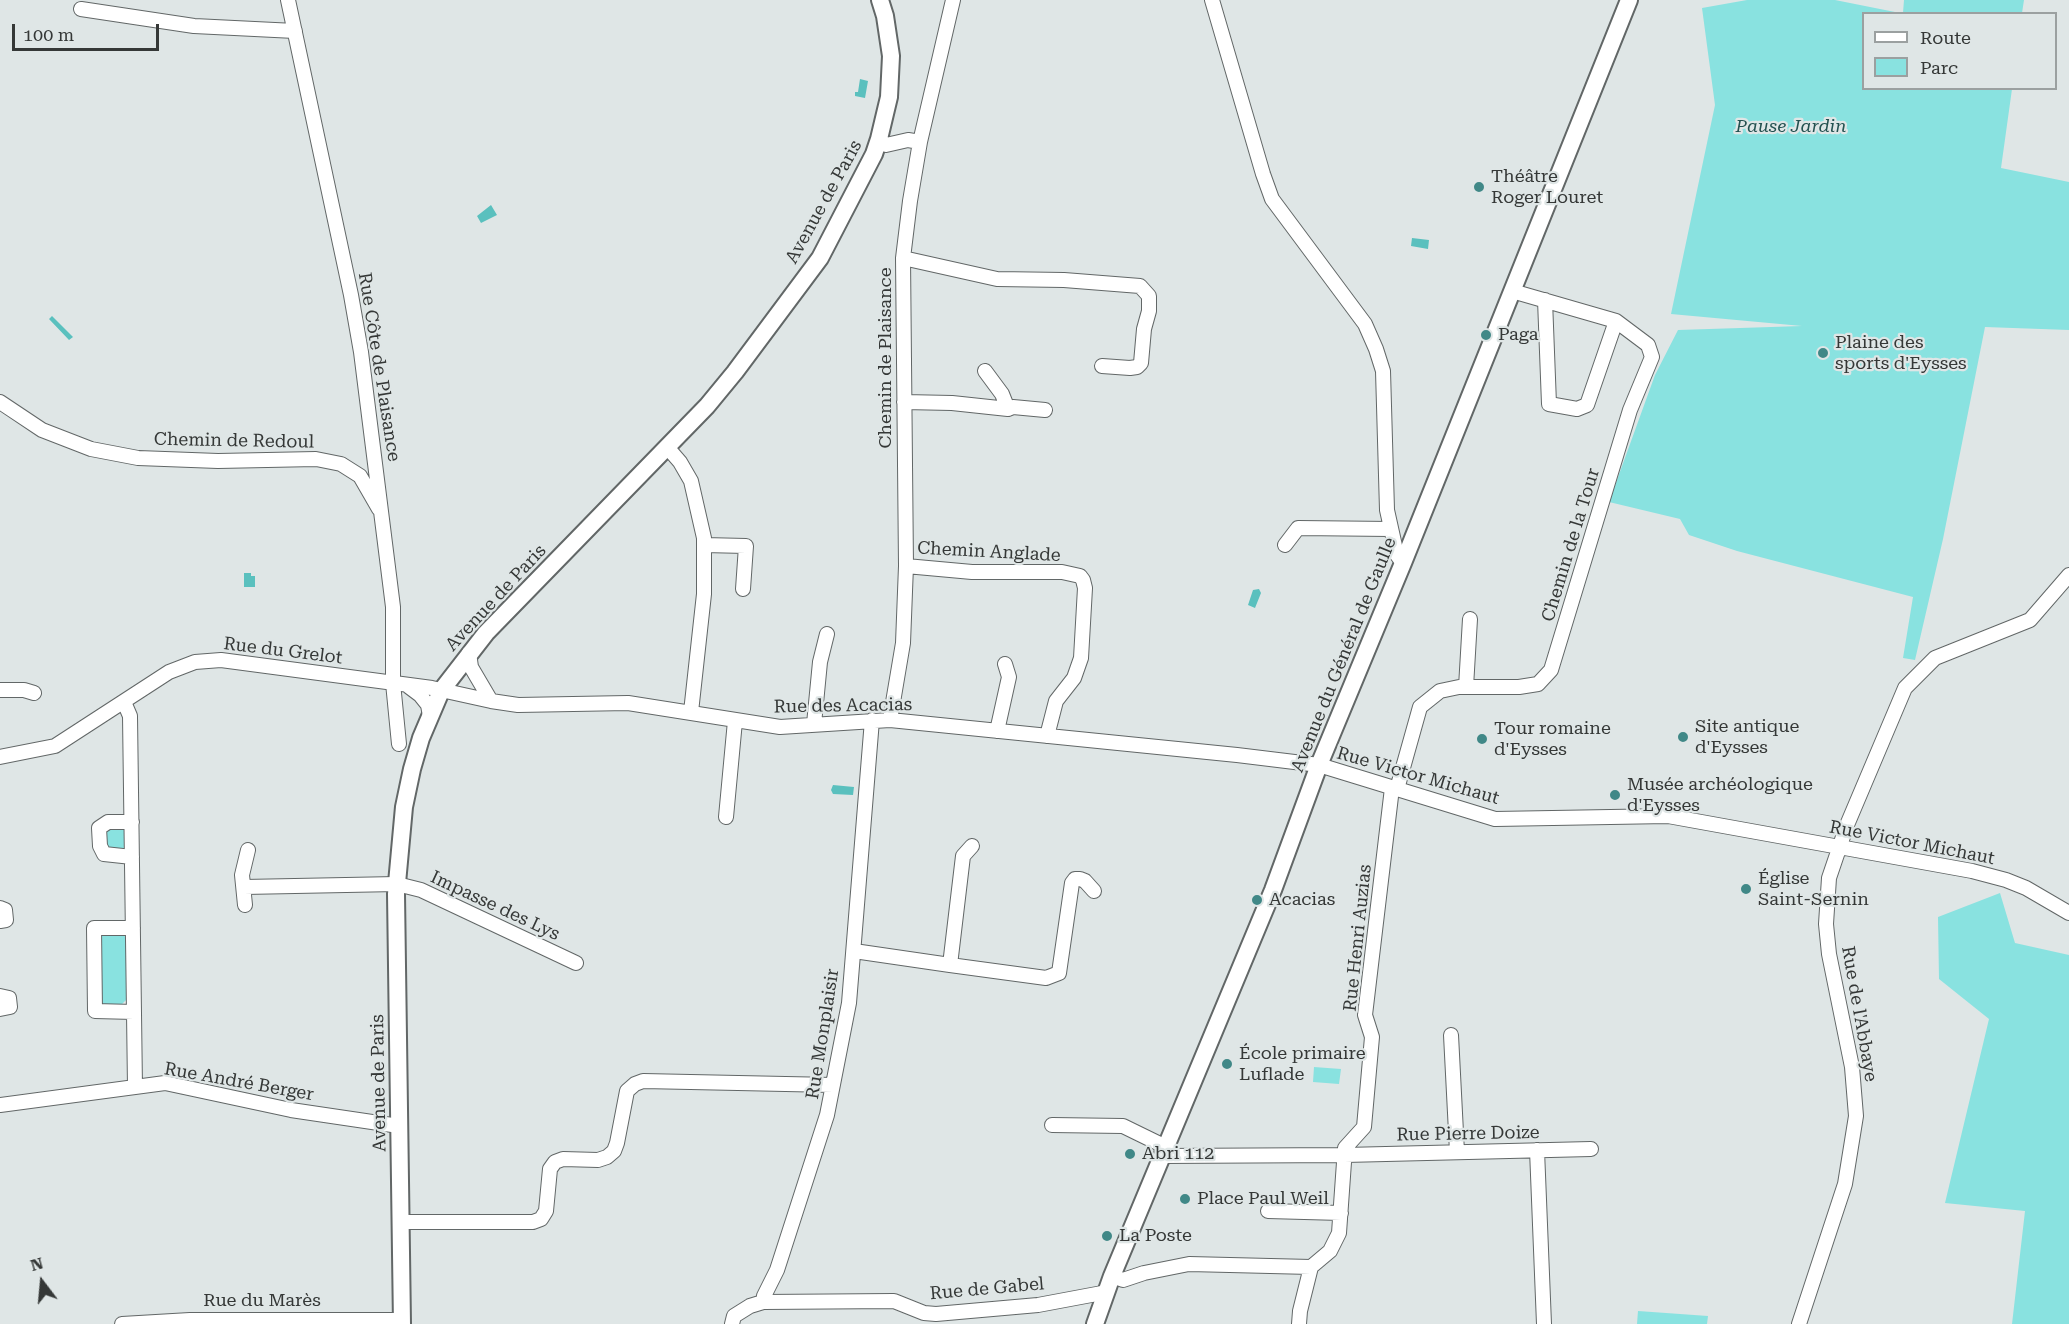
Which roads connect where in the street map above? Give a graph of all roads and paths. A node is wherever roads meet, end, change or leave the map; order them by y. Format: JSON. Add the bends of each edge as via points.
{"nodes":[{"id":1,"x":288,"y":0,"type":"edge"},
{"id":2,"x":880,"y":0,"type":"edge"},
{"id":3,"x":953,"y":0,"type":"edge"},
{"id":4,"x":1212,"y":0,"type":"edge"},
{"id":5,"x":1629,"y":0,"type":"edge"},
{"id":6,"x":81,"y":9,"type":"dead end"},
{"id":7,"x":295,"y":31,"type":"junction"},
{"id":8,"x":879,"y":139,"type":"junction"},
{"id":9,"x":920,"y":142,"type":"junction"},
{"id":10,"x":903,"y":258,"type":"junction"},
{"id":11,"x":1512,"y":291,"type":"junction"},
{"id":12,"x":1545,"y":300,"type":"junction"},
{"id":13,"x":1616,"y":321,"type":"junction"},
{"id":14,"x":1102,"y":366,"type":"dead end"},
{"id":15,"x":985,"y":371,"type":"dead end"},
{"id":16,"x":0,"y":402,"type":"edge"},
{"id":17,"x":904,"y":402,"type":"junction"},
{"id":18,"x":1008,"y":409,"type":"junction"},
{"id":19,"x":1045,"y":410,"type":"dead end"},
{"id":20,"x":667,"y":447,"type":"junction"},
{"id":21,"x":382,"y":513,"type":"junction"},
{"id":22,"x":1391,"y":529,"type":"junction"},
{"id":23,"x":704,"y":545,"type":"junction"},
{"id":24,"x":1285,"y":545,"type":"dead end"},
{"id":25,"x":1403,"y":563,"type":"junction"},
{"id":26,"x":906,"y":566,"type":"junction"},
{"id":27,"x":2069,"y":575,"type":"edge"},
{"id":28,"x":743,"y":589,"type":"dead end"},
{"id":29,"x":1470,"y":619,"type":"dead end"},
{"id":30,"x":827,"y":634,"type":"dead end"},
{"id":31,"x":470,"y":653,"type":"junction"},
{"id":32,"x":1005,"y":664,"type":"dead end"},
{"id":33,"x":400,"y":684,"type":"junction"},
{"id":34,"x":1466,"y":687,"type":"junction"},
{"id":35,"x":0,"y":690,"type":"edge"},
{"id":36,"x":441,"y":691,"type":"junction"},
{"id":37,"x":34,"y":693,"type":"dead end"},
{"id":38,"x":491,"y":701,"type":"junction"},
{"id":39,"x":124,"y":702,"type":"junction"},
{"id":40,"x":691,"y":712,"type":"junction"},
{"id":41,"x":430,"y":716,"type":"junction"},
{"id":42,"x":872,"y":720,"type":"junction"},
{"id":43,"x":890,"y":720,"type":"junction"},
{"id":44,"x":735,"y":721,"type":"junction"},
{"id":45,"x":814,"y":724,"type":"junction"},
{"id":46,"x":997,"y":731,"type":"junction"},
{"id":47,"x":1047,"y":736,"type":"junction"},
{"id":48,"x":399,"y":744,"type":"dead end"},
{"id":49,"x":0,"y":758,"type":"edge"},
{"id":50,"x":1319,"y":765,"type":"junction"},
{"id":51,"x":1394,"y":789,"type":"junction"},
{"id":52,"x":726,"y":817,"type":"dead end"},
{"id":53,"x":132,"y":822,"type":"junction"},
{"id":54,"x":972,"y":846,"type":"dead end"},
{"id":55,"x":1840,"y":847,"type":"junction"},
{"id":56,"x":248,"y":850,"type":"dead end"},
{"id":57,"x":132,"y":857,"type":"junction"},
{"id":58,"x":397,"y":884,"type":"junction"},
{"id":59,"x":244,"y":887,"type":"junction"},
{"id":60,"x":1094,"y":891,"type":"dead end"},
{"id":61,"x":2069,"y":897,"type":"edge"},
{"id":62,"x":245,"y":905,"type":"dead end"},
{"id":63,"x":0,"y":908,"type":"edge"},
{"id":64,"x":2064,"y":910,"type":"edge"},
{"id":65,"x":0,"y":921,"type":"edge"},
{"id":66,"x":133,"y":928,"type":"junction"},
{"id":67,"x":854,"y":951,"type":"junction"},
{"id":68,"x":576,"y":963,"type":"dead end"},
{"id":69,"x":950,"y":965,"type":"junction"},
{"id":70,"x":0,"y":996,"type":"edge"},
{"id":71,"x":0,"y":1009,"type":"edge"},
{"id":72,"x":134,"y":1012,"type":"junction"},
{"id":73,"x":1451,"y":1035,"type":"dead end"},
{"id":74,"x":833,"y":1084,"type":"junction"},
{"id":75,"x":135,"y":1087,"type":"junction"},
{"id":76,"x":0,"y":1105,"type":"edge"},
{"id":77,"x":1052,"y":1125,"type":"dead end"},
{"id":78,"x":399,"y":1126,"type":"junction"},
{"id":79,"x":1591,"y":1149,"type":"dead end"},
{"id":80,"x":1537,"y":1150,"type":"junction"},
{"id":81,"x":1164,"y":1152,"type":"junction"},
{"id":82,"x":1457,"y":1152,"type":"junction"},
{"id":83,"x":1345,"y":1155,"type":"junction"},
{"id":84,"x":1268,"y":1211,"type":"dead end"},
{"id":85,"x":1341,"y":1213,"type":"junction"},
{"id":86,"x":401,"y":1222,"type":"junction"},
{"id":87,"x":1311,"y":1267,"type":"junction"},
{"id":88,"x":1112,"y":1276,"type":"junction"},
{"id":89,"x":1106,"y":1294,"type":"junction"},
{"id":90,"x":763,"y":1302,"type":"junction"},
{"id":91,"x":912,"y":1309,"type":"junction"},
{"id":92,"x":321,"y":1321,"type":"edge"},
{"id":93,"x":402,"y":1322,"type":"edge"},
{"id":94,"x":122,"y":1324,"type":"edge"},
{"id":95,"x":732,"y":1324,"type":"edge"},
{"id":96,"x":910,"y":1324,"type":"edge"},
{"id":97,"x":1095,"y":1324,"type":"edge"},
{"id":98,"x":1299,"y":1324,"type":"edge"},
{"id":99,"x":1544,"y":1324,"type":"edge"},
{"id":100,"x":1799,"y":1324,"type":"edge"}],
"edges":[{"from":1,"to":7,"type":"street","name":"Rue Côte de Plaisance"},
{"from":2,"to":8,"type":"main road","name":"Avenue de Paris","via":[[891,56],[889,97]]},
{"from":3,"to":9,"type":"street","name":"Chemin de Plaisance"},
{"from":4,"to":22,"type":"street","via":[[1272,199],[1365,324],[1376,349],[1383,371],[1387,510]]},
{"from":5,"to":11,"type":"main road","name":"Avenue du Général de Gaulle"},
{"from":6,"to":7,"type":"street","via":[[194,26]]},
{"from":7,"to":21,"type":"street","name":"Rue Côte de Plaisance","via":[[351,295]]},
{"from":8,"to":9,"type":"street","via":[[886,145],[908,140]]},
{"from":8,"to":20,"type":"main road","name":"Avenue de Paris","via":[[819,258],[735,372]]},
{"from":9,"to":10,"type":"street","name":"Chemin de Plaisance"},
{"from":10,"to":14,"type":"street","via":[[997,279],[1140,286],[1149,296],[1141,363],[1130,368]]},
{"from":10,"to":17,"type":"street","name":"Chemin de Plaisance"},
{"from":11,"to":12,"type":"street"},
{"from":11,"to":25,"type":"main road","name":"Avenue du Général de Gaulle"},
{"from":12,"to":13,"type":"street"},
{"from":12,"to":13,"type":"street","via":[[1549,404],[1577,409],[1587,405]]},
{"from":13,"to":34,"type":"street","name":"Chemin de la Tour","via":[[1648,345],[1652,357],[1630,410],[1551,670],[1538,684]]},
{"from":15,"to":18,"type":"street"},
{"from":16,"to":21,"type":"street","name":"Chemin de Redoul","via":[[42,430],[91,449],[138,458],[316,459],[341,464],[360,476]]},
{"from":17,"to":18,"type":"street"},
{"from":17,"to":26,"type":"street","name":"Chemin de Plaisance"},
{"from":18,"to":19,"type":"street"},
{"from":20,"to":23,"type":"street","via":[[691,481]]},
{"from":20,"to":31,"type":"main road","name":"Avenue de Paris"},
{"from":21,"to":33,"type":"street","name":"Rue Côte de Plaisance"},
{"from":22,"to":24,"type":"street","via":[[1298,528]]},
{"from":22,"to":25,"type":"street"},
{"from":23,"to":28,"type":"street","via":[[746,546]]},
{"from":23,"to":40,"type":"street","via":[[704,594]]},
{"from":25,"to":50,"type":"main road","name":"Avenue du Général de Gaulle"},
{"from":26,"to":43,"type":"street","name":"Chemin de Plaisance","via":[[903,643]]},
{"from":26,"to":47,"type":"street","name":"Chemin Anglade","via":[[1080,576],[1085,588],[1081,658],[1074,678],[1056,701]]},
{"from":27,"to":55,"type":"street","name":"Rue de l'Abbaye","via":[[2030,620],[1935,658],[1905,688]]},
{"from":29,"to":34,"type":"street"},
{"from":30,"to":45,"type":"street"},
{"from":31,"to":36,"type":"main road","name":"Avenue de Paris"},
{"from":31,"to":38,"type":"street","via":[[471,667]]},
{"from":32,"to":46,"type":"street","via":[[1009,677]]},
{"from":33,"to":36,"type":"street","name":"Rue du Grelot"},
{"from":33,"to":39,"type":"street","name":"Rue du Grelot","via":[[209,660],[182,666]]},
{"from":33,"to":41,"type":"street","via":[[420,695]]},
{"from":33,"to":48,"type":"street","name":"Rue Côte de Plaisance"},
{"from":34,"to":51,"type":"street","name":"Chemin de la Tour","via":[[1440,691],[1420,706]]},
{"from":35,"to":37,"type":"street"},
{"from":36,"to":38,"type":"street","name":"Rue des Acacias"},
{"from":36,"to":41,"type":"main road","name":"Avenue de Paris"},
{"from":38,"to":40,"type":"street","name":"Rue des Acacias","via":[[518,705],[628,703]]},
{"from":39,"to":49,"type":"street","name":"Rue du Grelot","via":[[56,746]]},
{"from":39,"to":53,"type":"street","via":[[130,716]]},
{"from":40,"to":44,"type":"street","name":"Rue des Acacias"},
{"from":41,"to":58,"type":"main road","name":"Avenue de Paris","via":[[404,807]]},
{"from":42,"to":43,"type":"street","name":"Rue des Acacias"},
{"from":42,"to":45,"type":"street","name":"Rue des Acacias"},
{"from":42,"to":67,"type":"street","name":"Rue Monplaisir"},
{"from":43,"to":46,"type":"street","name":"Rue des Acacias"},
{"from":44,"to":45,"type":"street","name":"Rue des Acacias","via":[[780,727]]},
{"from":44,"to":52,"type":"street"},
{"from":46,"to":47,"type":"street","name":"Rue des Acacias"},
{"from":47,"to":50,"type":"street","name":"Rue des Acacias"},
{"from":50,"to":51,"type":"street","name":"Rue Victor Michaut"},
{"from":50,"to":81,"type":"main road","name":"Avenue du Général de Gaulle","via":[[1273,890]]},
{"from":51,"to":55,"type":"street","name":"Rue Victor Michaut","via":[[1495,819],[1668,816]]},
{"from":51,"to":83,"type":"street","name":"Rue Henri Auzias","via":[[1365,1015],[1372,1037],[1364,1127],[1345,1148]]},
{"from":53,"to":57,"type":"street"},
{"from":53,"to":57,"type":"street","via":[[108,822],[99,828],[99,837],[104,854]]},
{"from":54,"to":69,"type":"street","via":[[963,856]]},
{"from":55,"to":64,"type":"street","name":"Rue Victor Michaut","via":[[2006,880]]},
{"from":55,"to":100,"type":"street","name":"Rue de l'Abbaye","via":[[1829,878],[1826,924],[1852,1067],[1856,1116],[1845,1184]]},
{"from":56,"to":59,"type":"street","via":[[242,875]]},
{"from":57,"to":66,"type":"street"},
{"from":58,"to":59,"type":"street","name":"Impasse des Lys"},
{"from":58,"to":68,"type":"street","name":"Impasse des Lys","via":[[421,890]]},
{"from":58,"to":78,"type":"main road","name":"Avenue de Paris"},
{"from":59,"to":62,"type":"street"},
{"from":60,"to":69,"type":"street","via":[[1080,879],[1072,883],[1059,973],[1047,978]]},
{"from":61,"to":64,"type":"street"},
{"from":63,"to":65,"type":"street","via":[[5,909],[6,920]]},
{"from":66,"to":72,"type":"street"},
{"from":66,"to":72,"type":"street","via":[[93,928],[95,1011]]},
{"from":67,"to":69,"type":"street"},
{"from":67,"to":74,"type":"street","name":"Rue Monplaisir","via":[[849,1003]]},
{"from":70,"to":71,"type":"street","via":[[9,998],[10,1007]]},
{"from":72,"to":75,"type":"street"},
{"from":73,"to":82,"type":"street"},
{"from":74,"to":86,"type":"street","via":[[643,1081],[627,1091],[614,1151],[598,1160],[555,1162],[548,1176],[546,1211],[541,1219]]},
{"from":74,"to":90,"type":"street","name":"Rue Monplaisir","via":[[817,1148]]},
{"from":75,"to":76,"type":"street","name":"Rue André Berger"},
{"from":75,"to":78,"type":"street","name":"Rue André Berger","via":[[165,1083],[291,1110]]},
{"from":77,"to":81,"type":"street","via":[[1123,1126]]},
{"from":78,"to":86,"type":"main road","name":"Avenue de Paris"},
{"from":79,"to":80,"type":"street","name":"Rue Pierre Doize"},
{"from":80,"to":82,"type":"street","name":"Rue Pierre Doize"},
{"from":80,"to":99,"type":"street"},
{"from":81,"to":83,"type":"street","name":"Rue Pierre Doize"},
{"from":81,"to":88,"type":"main road","name":"Avenue du Général de Gaulle"},
{"from":82,"to":83,"type":"street","name":"Rue Pierre Doize"},
{"from":83,"to":85,"type":"street","name":"Rue Henri Auzias"},
{"from":84,"to":85,"type":"street"},
{"from":85,"to":87,"type":"street","name":"Rue Henri Auzias","via":[[1339,1233],[1330,1251]]},
{"from":86,"to":93,"type":"main road","name":"Avenue de Paris"},
{"from":87,"to":88,"type":"street","via":[[1189,1264],[1123,1280]]},
{"from":87,"to":98,"type":"street"},
{"from":88,"to":89,"type":"main road","name":"Avenue du Général de Gaulle"},
{"from":89,"to":91,"type":"street","name":"Rue de Gabel","via":[[969,1312],[924,1313]]},
{"from":89,"to":97,"type":"main road","name":"Avenue du Général de Gaulle"},
{"from":90,"to":91,"type":"street","name":"Rue de Gabel","via":[[894,1301]]},
{"from":90,"to":95,"type":"street","via":[[734,1316]]},
{"from":91,"to":96,"type":"street"},
{"from":92,"to":93,"type":"street","name":"Rue du Marès"},
{"from":92,"to":94,"type":"street","name":"Rue du Marès"}]}
